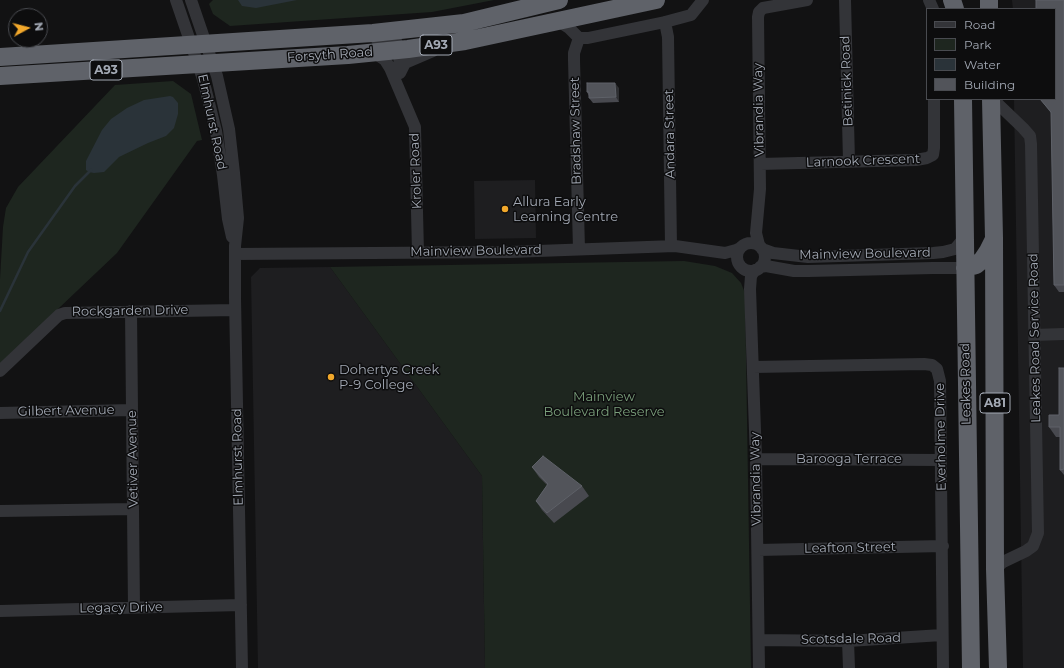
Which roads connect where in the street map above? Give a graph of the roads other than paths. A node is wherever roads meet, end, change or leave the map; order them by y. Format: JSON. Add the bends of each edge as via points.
{"nodes":[{"id":1,"x":176,"y":0,"type":"edge"},
{"id":2,"x":191,"y":0,"type":"edge"},
{"id":3,"x":559,"y":0,"type":"edge"},
{"id":4,"x":656,"y":0,"type":"edge"},
{"id":5,"x":703,"y":0,"type":"edge"},
{"id":6,"x":807,"y":0,"type":"edge"},
{"id":7,"x":845,"y":0,"type":"edge"},
{"id":8,"x":558,"y":22,"type":"junction"},
{"id":9,"x":664,"y":22,"type":"junction"},
{"id":10,"x":300,"y":37,"type":"junction"},
{"id":11,"x":579,"y":38,"type":"junction"},
{"id":12,"x":465,"y":41,"type":"junction"},
{"id":13,"x":199,"y":44,"type":"junction"},
{"id":14,"x":399,"y":49,"type":"junction"},
{"id":15,"x":370,"y":53,"type":"junction"},
{"id":16,"x":0,"y":56,"type":"edge"},
{"id":17,"x":205,"y":63,"type":"junction"},
{"id":18,"x":400,"y":72,"type":"junction"},
{"id":19,"x":0,"y":76,"type":"edge"},
{"id":20,"x":400,"y":92,"type":"junction"},
{"id":21,"x":934,"y":100,"type":"edge"},
{"id":22,"x":963,"y":100,"type":"edge"},
{"id":23,"x":991,"y":100,"type":"edge"},
{"id":24,"x":995,"y":100,"type":"edge"},
{"id":25,"x":850,"y":161,"type":"junction"},
{"id":26,"x":760,"y":164,"type":"junction"},
{"id":27,"x":758,"y":208,"type":"junction"},
{"id":28,"x":964,"y":238,"type":"junction"},
{"id":29,"x":994,"y":238,"type":"junction"},
{"id":30,"x":672,"y":246,"type":"junction"},
{"id":31,"x":743,"y":246,"type":"junction"},
{"id":32,"x":760,"y":247,"type":"junction"},
{"id":33,"x":578,"y":249,"type":"junction"},
{"id":34,"x":235,"y":250,"type":"junction"},
{"id":35,"x":418,"y":252,"type":"junction"},
{"id":36,"x":717,"y":252,"type":"junction"},
{"id":37,"x":741,"y":266,"type":"junction"},
{"id":38,"x":965,"y":268,"type":"junction"},
{"id":39,"x":758,"y":269,"type":"junction"},
{"id":40,"x":750,"y":289,"type":"junction"},
{"id":41,"x":235,"y":310,"type":"junction"},
{"id":42,"x":131,"y":311,"type":"junction"},
{"id":43,"x":1064,"y":334,"type":"edge"},
{"id":44,"x":1034,"y":335,"type":"junction"},
{"id":45,"x":753,"y":367,"type":"junction"},
{"id":46,"x":0,"y":371,"type":"edge"},
{"id":47,"x":132,"y":410,"type":"junction"},
{"id":48,"x":0,"y":413,"type":"edge"},
{"id":49,"x":756,"y":459,"type":"junction"},
{"id":50,"x":941,"y":460,"type":"junction"},
{"id":51,"x":133,"y":509,"type":"junction"},
{"id":52,"x":0,"y":511,"type":"edge"},
{"id":53,"x":943,"y":546,"type":"junction"},
{"id":54,"x":758,"y":550,"type":"junction"},
{"id":55,"x":995,"y":569,"type":"junction"},
{"id":56,"x":241,"y":605,"type":"junction"},
{"id":57,"x":134,"y":608,"type":"junction"},
{"id":58,"x":0,"y":610,"type":"edge"},
{"id":59,"x":942,"y":635,"type":"junction"},
{"id":60,"x":759,"y":640,"type":"junction"},
{"id":61,"x":848,"y":641,"type":"junction"},
{"id":62,"x":242,"y":668,"type":"edge"},
{"id":63,"x":759,"y":668,"type":"edge"},
{"id":64,"x":849,"y":668,"type":"edge"},
{"id":65,"x":943,"y":668,"type":"edge"},
{"id":66,"x":971,"y":668,"type":"edge"},
{"id":67,"x":998,"y":668,"type":"edge"}],
"edges":[{"from":1,"to":13,"type":"street","name":"Elmhurst Road"},
{"from":2,"to":13,"type":"street","name":"Elmhurst Road"},
{"from":3,"to":10,"type":"highway","name":"Forsyth Road","number":"A93","via":[[464,23],[373,33]]},
{"from":4,"to":8,"type":"highway","name":"Forsyth Road","number":"A93"},
{"from":5,"to":9,"type":"street","via":[[691,15]]},
{"from":6,"to":26,"type":"street","name":"Vibrandia Way","via":[[771,6],[759,12],[757,23]]},
{"from":7,"to":25,"type":"street","name":"Betinick Road"},
{"from":8,"to":11,"type":"street"},
{"from":8,"to":12,"type":"highway","name":"Forsyth Road","number":"A93"},
{"from":9,"to":11,"type":"street"},
{"from":9,"to":30,"type":"street","name":"Andara Street","via":[[668,37]]},
{"from":10,"to":13,"type":"highway","name":"Forsyth Road","number":"A93"},
{"from":10,"to":14,"type":"street","via":[[340,41],[388,39],[397,43]]},
{"from":11,"to":33,"type":"street","name":"Bradshaw Street","via":[[574,53]]},
{"from":12,"to":14,"type":"highway","name":"Forsyth Road","number":"A93"},
{"from":12,"to":18,"type":"street","via":[[404,63]]},
{"from":13,"to":16,"type":"highway","name":"Forsyth Road","number":"A93"},
{"from":13,"to":17,"type":"street","name":"Elmhurst Road"},
{"from":14,"to":15,"type":"highway","name":"Forsyth Road","number":"A93"},
{"from":14,"to":18,"type":"street"},
{"from":15,"to":17,"type":"highway","name":"Forsyth Road","number":"A93"},
{"from":15,"to":20,"type":"street","name":"Kroler Road","via":[[385,60]]},
{"from":17,"to":19,"type":"highway","name":"Forsyth Road","number":"A93"},
{"from":17,"to":34,"type":"street","name":"Elmhurst Road","via":[[229,129],[238,218]]},
{"from":18,"to":20,"type":"street"},
{"from":20,"to":35,"type":"street","name":"Kroler Road","via":[[415,127]]},
{"from":21,"to":25,"type":"street","name":"Larnook Crescent","via":[[932,155],[922,160]]},
{"from":22,"to":28,"type":"highway","name":"Leakes Road","number":"A81"},
{"from":23,"to":29,"type":"highway","number":"A81"},
{"from":24,"to":44,"type":"street","name":"Leakes Road Service Road","via":[[1030,136]]},
{"from":25,"to":26,"type":"street","name":"Larnook Crescent"},
{"from":26,"to":27,"type":"street","name":"Vibrandia Way"},
{"from":27,"to":31,"type":"street","name":"Vibrandia Way","via":[[751,232]]},
{"from":27,"to":32,"type":"street","name":"Vibrandia Way","via":[[756,232]]},
{"from":28,"to":32,"type":"street","name":"Mainview Boulevard","via":[[955,249],[932,253],[808,257],[773,253]]},
{"from":28,"to":38,"type":"highway","name":"Leakes Road","number":"A81"},
{"from":29,"to":38,"type":"highway","via":[[982,260]]},
{"from":29,"to":55,"type":"highway","number":"A81"},
{"from":30,"to":33,"type":"street","name":"Mainview Boulevard"},
{"from":30,"to":36,"type":"street","name":"Mainview Boulevard"},
{"from":31,"to":32,"type":"street","via":[[751,243]]},
{"from":31,"to":36,"type":"street","name":"Mainview Boulevard","via":[[736,250]]},
{"from":31,"to":37,"type":"street","via":[[737,256]]},
{"from":32,"to":39,"type":"street","via":[[765,259]]},
{"from":33,"to":35,"type":"street","name":"Mainview Boulevard"},
{"from":34,"to":35,"type":"street","name":"Mainview Boulevard"},
{"from":34,"to":41,"type":"street","name":"Elmhurst Road"},
{"from":36,"to":37,"type":"street","name":"Mainview Boulevard","via":[[732,258]]},
{"from":37,"to":39,"type":"street","via":[[749,271]]},
{"from":37,"to":40,"type":"street","name":"Vibrandia Way"},
{"from":38,"to":39,"type":"street","name":"Mainview Boulevard","via":[[808,271],[766,266]]},
{"from":38,"to":66,"type":"highway","name":"Leakes Road","number":"A81"},
{"from":39,"to":40,"type":"street","name":"Vibrandia Way","via":[[751,276]]},
{"from":40,"to":45,"type":"street","name":"Vibrandia Way"},
{"from":41,"to":42,"type":"street","name":"Rockgarden Drive"},
{"from":41,"to":56,"type":"street","name":"Elmhurst Road"},
{"from":42,"to":46,"type":"street","name":"Rockgarden Drive","via":[[74,312],[60,315]]},
{"from":42,"to":47,"type":"street","name":"Vetiver Avenue"},
{"from":43,"to":44,"type":"street"},
{"from":44,"to":55,"type":"street","name":"Leakes Road Service Road","via":[[1038,533],[1033,546]]},
{"from":45,"to":49,"type":"street","name":"Vibrandia Way"},
{"from":45,"to":50,"type":"street","name":"Everholme Drive","via":[[932,365],[937,369],[940,381]]},
{"from":47,"to":48,"type":"street","name":"Gilbert Avenue"},
{"from":47,"to":51,"type":"street","name":"Vetiver Avenue"},
{"from":49,"to":50,"type":"street","name":"Barooga Terrace"},
{"from":49,"to":54,"type":"street","name":"Vibrandia Way"},
{"from":50,"to":53,"type":"street","name":"Everholme Drive"},
{"from":51,"to":52,"type":"street"},
{"from":51,"to":57,"type":"street","name":"Vetiver Avenue"},
{"from":53,"to":54,"type":"street","name":"Leafton Street"},
{"from":53,"to":59,"type":"street","name":"Everholme Drive"},
{"from":54,"to":60,"type":"street","name":"Vibrandia Way"},
{"from":55,"to":67,"type":"highway","number":"A81"},
{"from":56,"to":57,"type":"street","name":"Legacy Drive"},
{"from":56,"to":62,"type":"street","name":"Elmhurst Road"},
{"from":57,"to":58,"type":"street","name":"Legacy Drive"},
{"from":59,"to":61,"type":"street","name":"Scotsdale Road"},
{"from":59,"to":65,"type":"street","name":"Everholme Drive"},
{"from":60,"to":61,"type":"street","name":"Scotsdale Road"},
{"from":60,"to":63,"type":"street","name":"Vibrandia Way"},
{"from":61,"to":64,"type":"street"}]}
